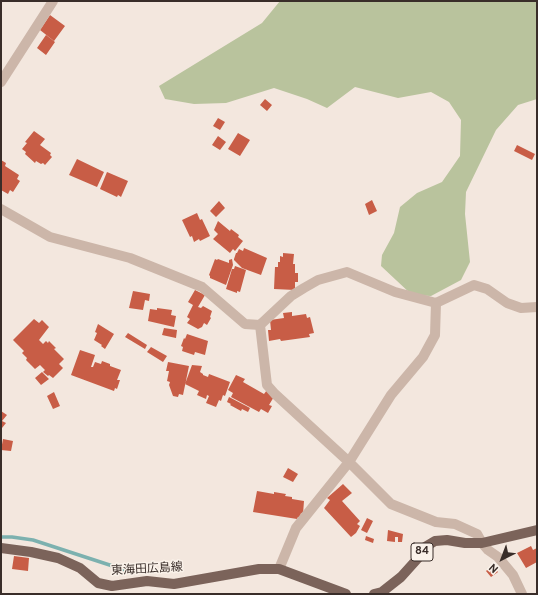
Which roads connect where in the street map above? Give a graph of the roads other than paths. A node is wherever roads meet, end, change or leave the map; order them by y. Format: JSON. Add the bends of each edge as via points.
{"nodes":[{"id":1,"x":53,"y":1,"type":"edge"},
{"id":2,"x":1,"y":82,"type":"edge"},
{"id":3,"x":2,"y":212,"type":"edge"},
{"id":4,"x":436,"y":303,"type":"junction"},
{"id":5,"x":537,"y":307,"type":"edge"},
{"id":6,"x":260,"y":325,"type":"junction"},
{"id":7,"x":349,"y":462,"type":"junction"},
{"id":8,"x":537,"y":530,"type":"edge"},
{"id":9,"x":482,"y":543,"type":"junction"},
{"id":10,"x":1,"y":548,"type":"edge"},
{"id":11,"x":279,"y":569,"type":"junction"},
{"id":12,"x":346,"y":594,"type":"edge"},
{"id":13,"x":374,"y":594,"type":"edge"},
{"id":14,"x":522,"y":594,"type":"edge"}],
"edges":[{"from":1,"to":2,"type":"street"},
{"from":3,"to":6,"type":"street","via":[[50,237],[130,258],[202,287],[245,324]]},
{"from":4,"to":5,"type":"street","via":[[474,285],[487,289],[507,303],[521,308]]},
{"from":4,"to":6,"type":"street","via":[[396,292],[348,272],[318,280],[304,288],[291,296]]},
{"from":4,"to":7,"type":"street","via":[[435,335],[423,357],[391,395]]},
{"from":6,"to":7,"type":"street","via":[[267,385]]},
{"from":7,"to":9,"type":"street","via":[[391,504],[436,522],[455,524],[477,534]]},
{"from":7,"to":11,"type":"street","via":[[296,528]]},
{"from":8,"to":9,"type":"main road","number":"84"},
{"from":9,"to":13,"type":"main road","number":"84","via":[[434,541],[425,547],[401,577],[382,592]]},
{"from":9,"to":14,"type":"street","via":[[513,575]]},
{"from":10,"to":11,"type":"main road","name":"東海田広島線","via":[[58,558],[80,568],[98,583],[112,586],[147,581],[174,584],[258,569]]},
{"from":11,"to":12,"type":"main road","name":"東海田広島線"}]}
